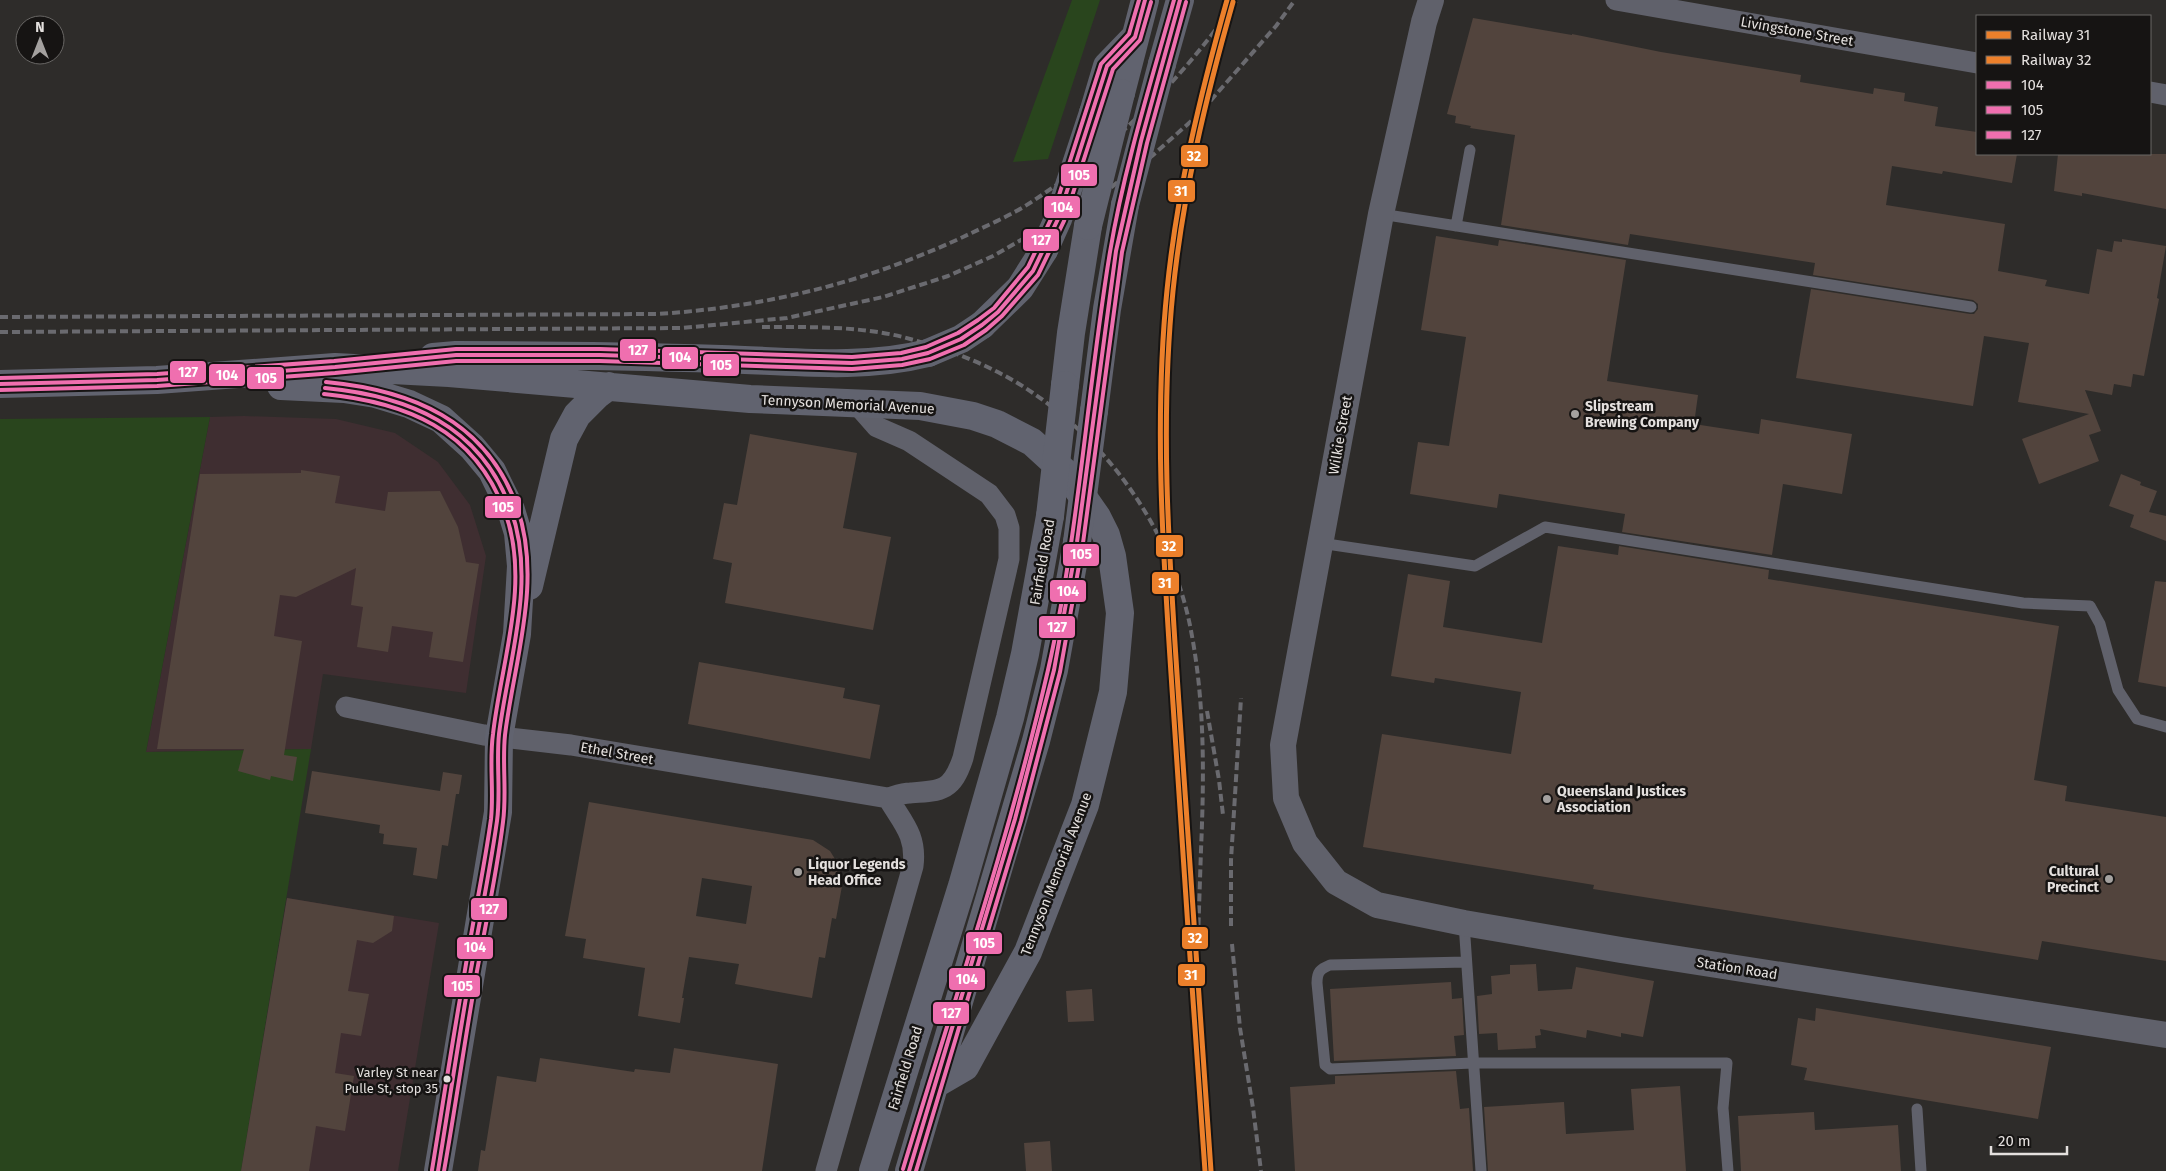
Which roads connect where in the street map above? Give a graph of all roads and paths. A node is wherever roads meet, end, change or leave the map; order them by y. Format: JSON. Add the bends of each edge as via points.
{"nodes":[{"id":1,"x":1145,"y":0,"type":"edge"},
{"id":2,"x":1180,"y":0,"type":"edge"},
{"id":3,"x":1431,"y":0,"type":"edge"},
{"id":4,"x":1616,"y":0,"type":"edge"},
{"id":5,"x":1135,"y":37,"type":"junction"},
{"id":6,"x":1976,"y":62,"type":"edge"},
{"id":7,"x":2151,"y":92,"type":"edge"},
{"id":8,"x":2166,"y":95,"type":"edge"},
{"id":9,"x":1470,"y":150,"type":"dead end"},
{"id":10,"x":1381,"y":214,"type":"junction"},
{"id":11,"x":1456,"y":226,"type":"junction"},
{"id":12,"x":1971,"y":307,"type":"dead end"},
{"id":13,"x":335,"y":367,"type":"junction"},
{"id":14,"x":158,"y":380,"type":"junction"},
{"id":15,"x":0,"y":384,"type":"edge"},
{"id":16,"x":609,"y":386,"type":"junction"},
{"id":17,"x":855,"y":402,"type":"junction"},
{"id":18,"x":1320,"y":542,"type":"junction"},
{"id":19,"x":516,"y":634,"type":"junction"},
{"id":20,"x":346,"y":707,"type":"dead end"},
{"id":21,"x":2166,"y":726,"type":"edge"},
{"id":22,"x":499,"y":737,"type":"junction"},
{"id":23,"x":888,"y":798,"type":"junction"},
{"id":24,"x":1321,"y":866,"type":"joint"},
{"id":25,"x":1464,"y":923,"type":"junction"},
{"id":26,"x":1466,"y":962,"type":"junction"},
{"id":27,"x":2166,"y":1035,"type":"edge"},
{"id":28,"x":1473,"y":1063,"type":"junction"},
{"id":29,"x":934,"y":1085,"type":"junction"},
{"id":30,"x":1916,"y":1109,"type":"dead end"},
{"id":31,"x":438,"y":1171,"type":"edge"},
{"id":32,"x":826,"y":1171,"type":"edge"},
{"id":33,"x":873,"y":1171,"type":"edge"},
{"id":34,"x":909,"y":1171,"type":"edge"},
{"id":35,"x":1481,"y":1171,"type":"edge"},
{"id":36,"x":1728,"y":1171,"type":"edge"},
{"id":37,"x":1921,"y":1171,"type":"edge"}],
"edges":[{"from":1,"to":5,"type":"main road","name":"Fairfield Road"},
{"from":2,"to":29,"type":"main road","bridge":true,"via":[[1125,205],[1107,309],[1077,542],[1054,670],[1015,819]]},
{"from":3,"to":10,"type":"street","name":"Wilkie Street"},
{"from":4,"to":6,"type":"street","name":"Livingstone Street"},
{"from":5,"to":13,"type":"main road","bridge":true,"via":[[1107,66],[1058,219],[1044,250],[1020,288],[982,326],[928,353],[902,359],[852,363],[600,355],[456,355]]},
{"from":5,"to":33,"type":"main road","name":"Fairfield Road","bridge":true,"via":[[1088,226],[1071,333],[1050,516],[1034,611],[1010,718],[959,896]]},
{"from":7,"to":8,"type":"street"},
{"from":9,"to":11,"type":"lane"},
{"from":10,"to":11,"type":"lane"},
{"from":10,"to":18,"type":"street","name":"Wilkie Street"},
{"from":11,"to":12,"type":"lane"},
{"from":13,"to":14,"type":"main road","name":"Tennyson Memorial Avenue"},
{"from":13,"to":16,"type":"main road","name":"Tennyson Memorial Avenue"},
{"from":14,"to":15,"type":"main road","name":"Tennyson Memorial Avenue"},
{"from":14,"to":19,"type":"main road","via":[[344,389],[409,404],[441,419],[492,471],[511,510],[518,533],[521,566]]},
{"from":16,"to":17,"type":"main road","name":"Tennyson Memorial Avenue","via":[[750,399]]},
{"from":16,"to":19,"type":"main road","via":[[577,415],[564,439],[544,531]]},
{"from":17,"to":23,"type":"street","via":[[878,427],[909,441],[989,494],[1002,510],[1009,528],[1009,559],[955,778],[941,789]]},
{"from":17,"to":29,"type":"main road","name":"Tennyson Memorial Avenue","via":[[950,410],[997,424],[1032,442],[1066,474],[1097,517],[1112,556],[1117,585],[1120,613],[1113,692],[1085,804],[1023,960],[965,1067]]},
{"from":18,"to":21,"type":"lane","via":[[1475,566],[1545,528],[2023,603],[2090,606],[2100,624],[2118,690],[2137,719]]},
{"from":18,"to":24,"type":"street","name":"Wilkie Street","via":[[1283,745],[1286,798],[1305,844]]},
{"from":19,"to":22,"type":"main road"},
{"from":20,"to":22,"type":"street","name":"Ethel Street"},
{"from":22,"to":23,"type":"street","name":"Ethel Street","via":[[571,745]]},
{"from":22,"to":31,"type":"main road","via":[[498,812]]},
{"from":23,"to":32,"type":"street","via":[[912,836],[913,866]]},
{"from":24,"to":25,"type":"street","name":"Station Road","via":[[1336,882],[1377,905]]},
{"from":25,"to":26,"type":"lane"},
{"from":25,"to":27,"type":"street","name":"Station Road"},
{"from":26,"to":28,"type":"lane"},
{"from":26,"to":28,"type":"lane","via":[[1330,966],[1321,968],[1317,973],[1317,983],[1323,1058],[1330,1068]]},
{"from":28,"to":35,"type":"lane"},
{"from":28,"to":36,"type":"lane","via":[[1727,1063],[1723,1108]]},
{"from":29,"to":34,"type":"main road"},
{"from":30,"to":37,"type":"lane"}]}
